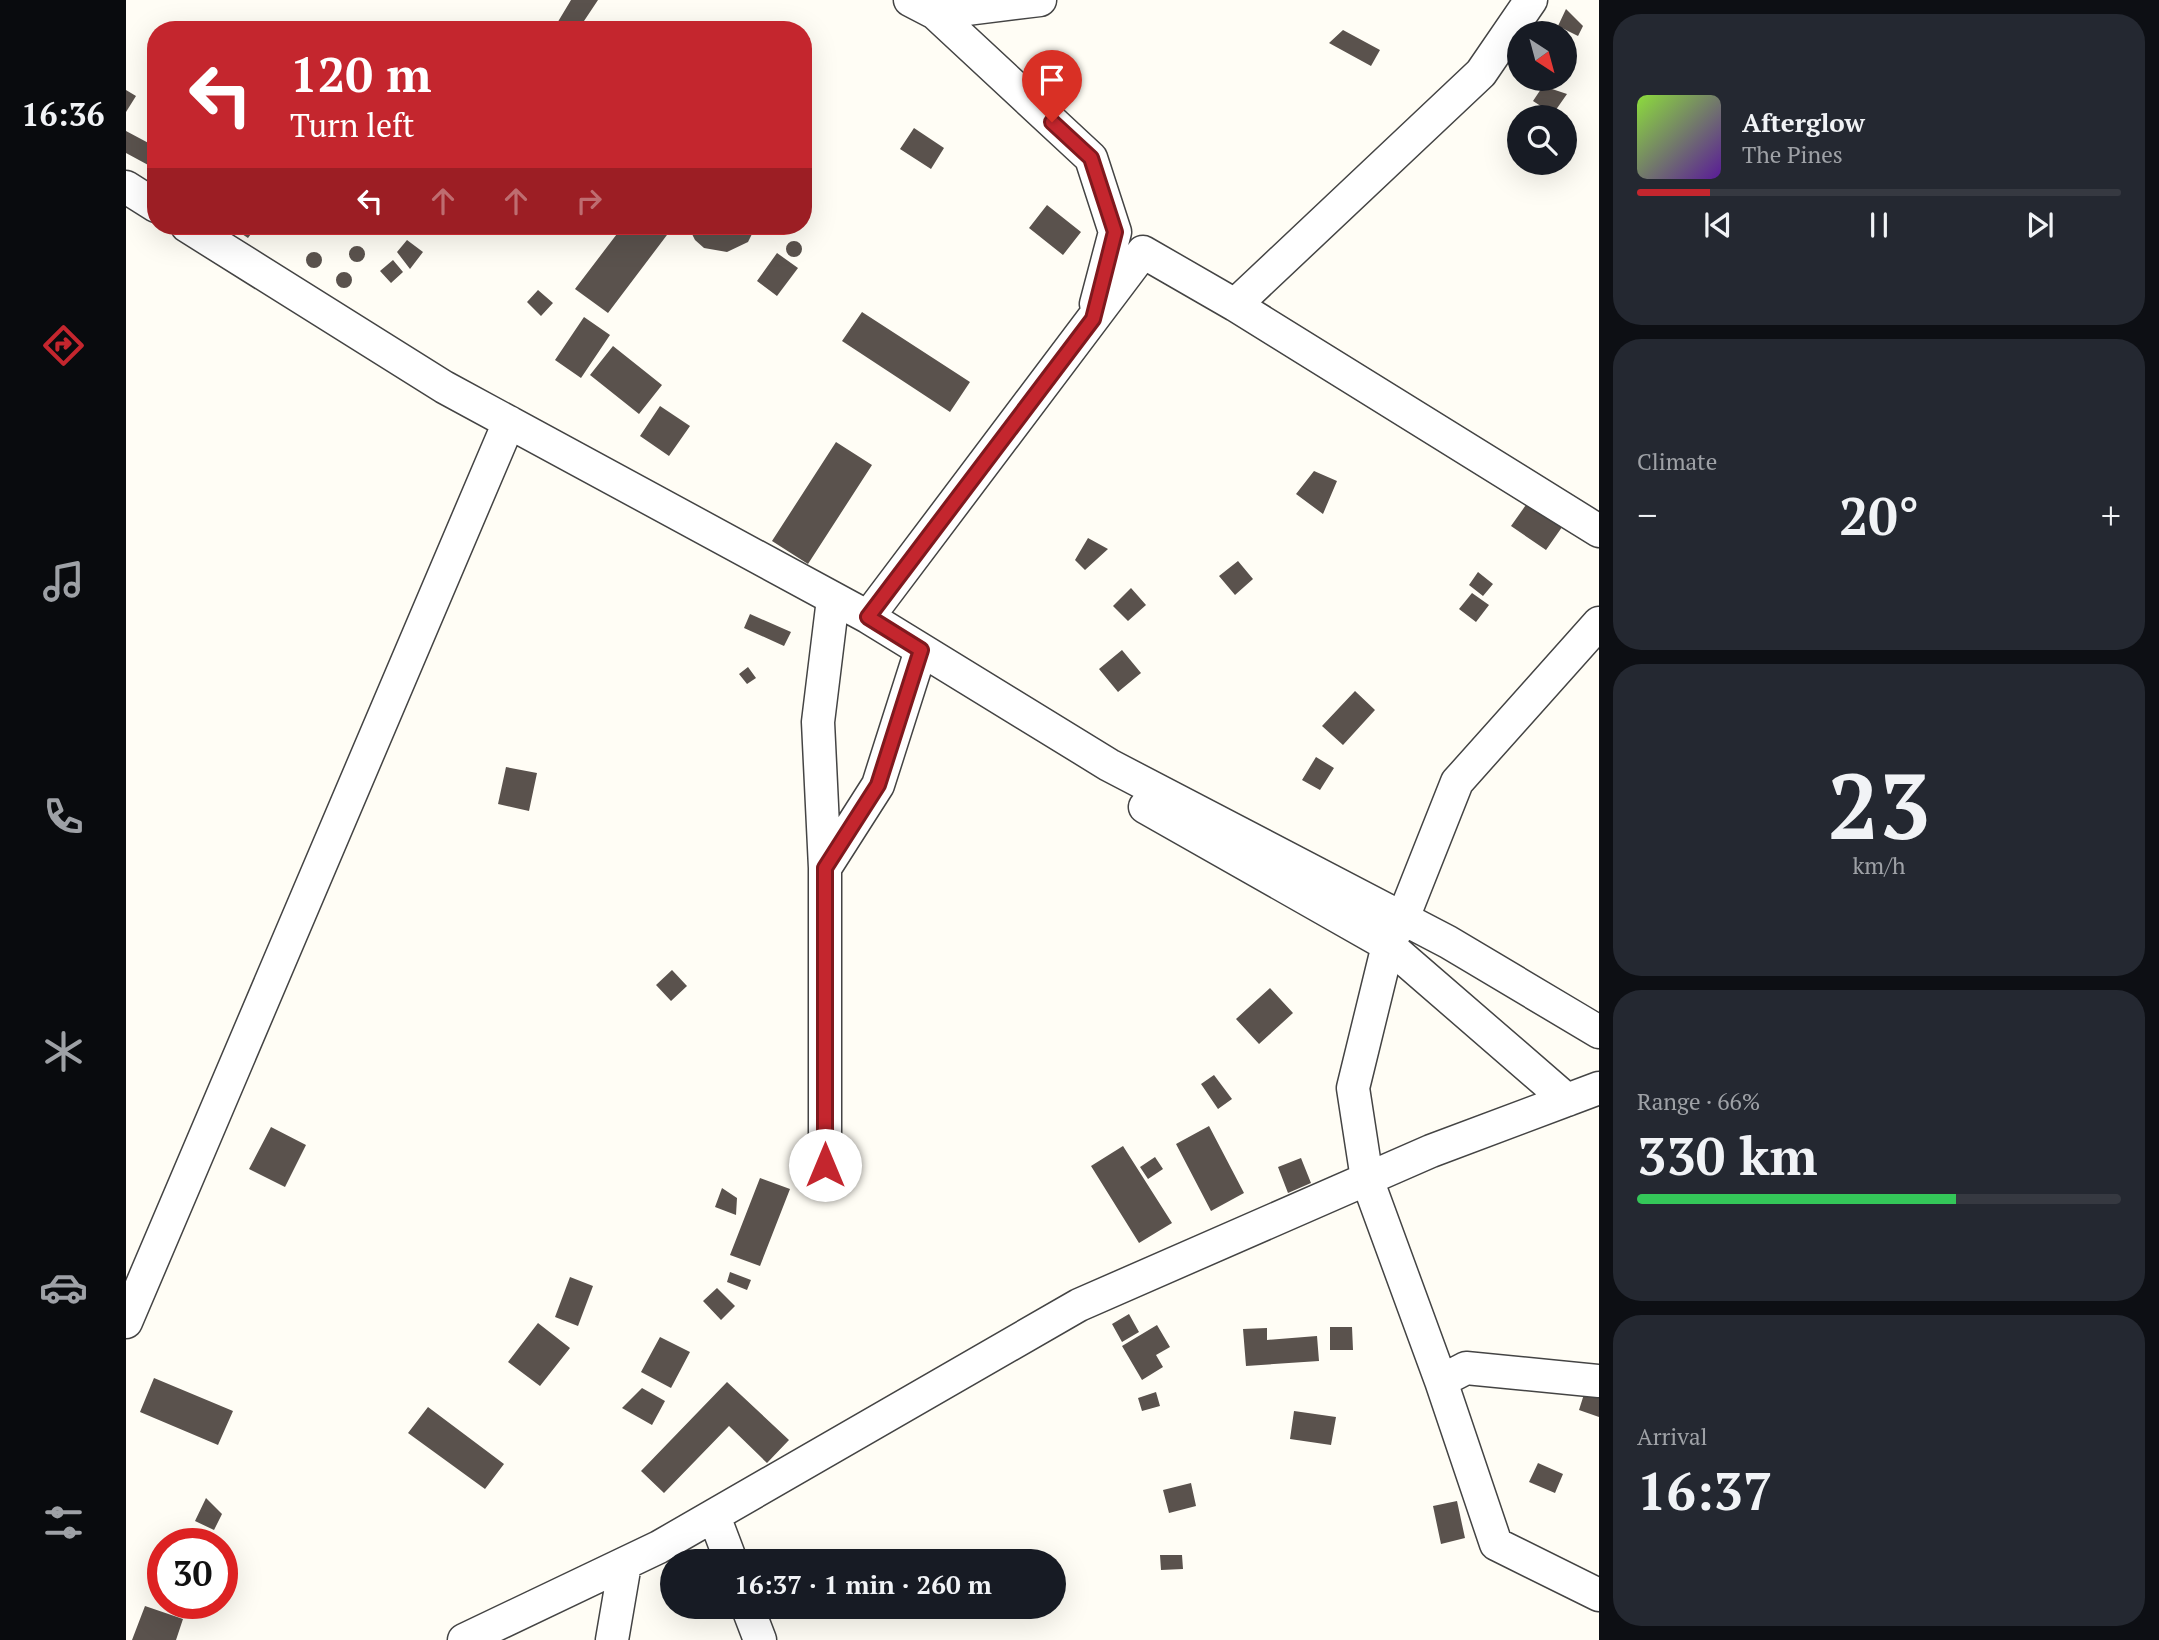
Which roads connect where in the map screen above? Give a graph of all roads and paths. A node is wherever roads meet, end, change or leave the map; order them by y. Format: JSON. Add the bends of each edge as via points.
{"nodes":[{"id":1,"x":1040,"y":0,"type":"edge"},
{"id":2,"x":1531,"y":0,"type":"edge"},
{"id":3,"x":922,"y":7,"type":"edge"},
{"id":4,"x":126,"y":187,"type":"edge"},
{"id":5,"x":147,"y":200,"type":"edge"},
{"id":6,"x":201,"y":235,"type":"edge"},
{"id":7,"x":1235,"y":305,"type":"junction"},
{"id":8,"x":1093,"y":319,"type":"junction"},
{"id":9,"x":509,"y":422,"type":"junction"},
{"id":10,"x":1599,"y":531,"type":"edge"},
{"id":11,"x":833,"y":599,"type":"junction"},
{"id":12,"x":868,"y":617,"type":"junction"},
{"id":13,"x":1599,"y":623,"type":"edge"},
{"id":14,"x":921,"y":650,"type":"junction"},
{"id":15,"x":825,"y":868,"type":"junction"},
{"id":16,"x":1395,"y":932,"type":"junction"},
{"id":17,"x":1599,"y":1032,"type":"edge"},
{"id":18,"x":1599,"y":1088,"type":"edge"},
{"id":19,"x":1567,"y":1100,"type":"junction"},
{"id":20,"x":825,"y":1165,"type":"dead end"},
{"id":21,"x":1367,"y":1179,"type":"junction"},
{"id":22,"x":126,"y":1322,"type":"edge"},
{"id":23,"x":1441,"y":1381,"type":"junction"},
{"id":24,"x":1599,"y":1381,"type":"edge"},
{"id":25,"x":714,"y":1516,"type":"junction"},
{"id":26,"x":726,"y":1549,"type":"edge"},
{"id":27,"x":625,"y":1564,"type":"junction"},
{"id":28,"x":1599,"y":1595,"type":"edge"},
{"id":29,"x":752,"y":1619,"type":"edge"},
{"id":30,"x":464,"y":1640,"type":"edge"},
{"id":31,"x":612,"y":1640,"type":"edge"},
{"id":32,"x":760,"y":1640,"type":"edge"}],
"edges":[{"from":1,"to":3,"type":"street"},
{"from":2,"to":7,"type":"street","via":[[1481,73]]},
{"from":3,"to":8,"type":"street","via":[[1091,158],[1115,232]]},
{"from":4,"to":5,"type":"street"},
{"from":6,"to":9,"type":"street","via":[[444,387]]},
{"from":7,"to":8,"type":"street","via":[[1143,253]]},
{"from":7,"to":10,"type":"street"},
{"from":8,"to":12,"type":"street"},
{"from":9,"to":11,"type":"street"},
{"from":9,"to":22,"type":"street"},
{"from":11,"to":12,"type":"street"},
{"from":11,"to":15,"type":"street","via":[[818,722]]},
{"from":12,"to":14,"type":"street"},
{"from":13,"to":16,"type":"street","via":[[1457,782]]},
{"from":14,"to":15,"type":"street","via":[[878,785]]},
{"from":14,"to":16,"type":"street"},
{"from":15,"to":20,"type":"street"},
{"from":16,"to":17,"type":"street","via":[[1448,942]]},
{"from":16,"to":19,"type":"street"},
{"from":16,"to":21,"type":"street","via":[[1353,1088]]},
{"from":18,"to":19,"type":"street"},
{"from":19,"to":21,"type":"street"},
{"from":21,"to":23,"type":"street"},
{"from":21,"to":25,"type":"street","via":[[1079,1305]]},
{"from":23,"to":24,"type":"street","via":[[1466,1367]]},
{"from":23,"to":28,"type":"street","via":[[1496,1545]]},
{"from":25,"to":26,"type":"street"},
{"from":25,"to":27,"type":"street"},
{"from":27,"to":30,"type":"street"},
{"from":27,"to":31,"type":"street"},
{"from":29,"to":32,"type":"street"}]}
